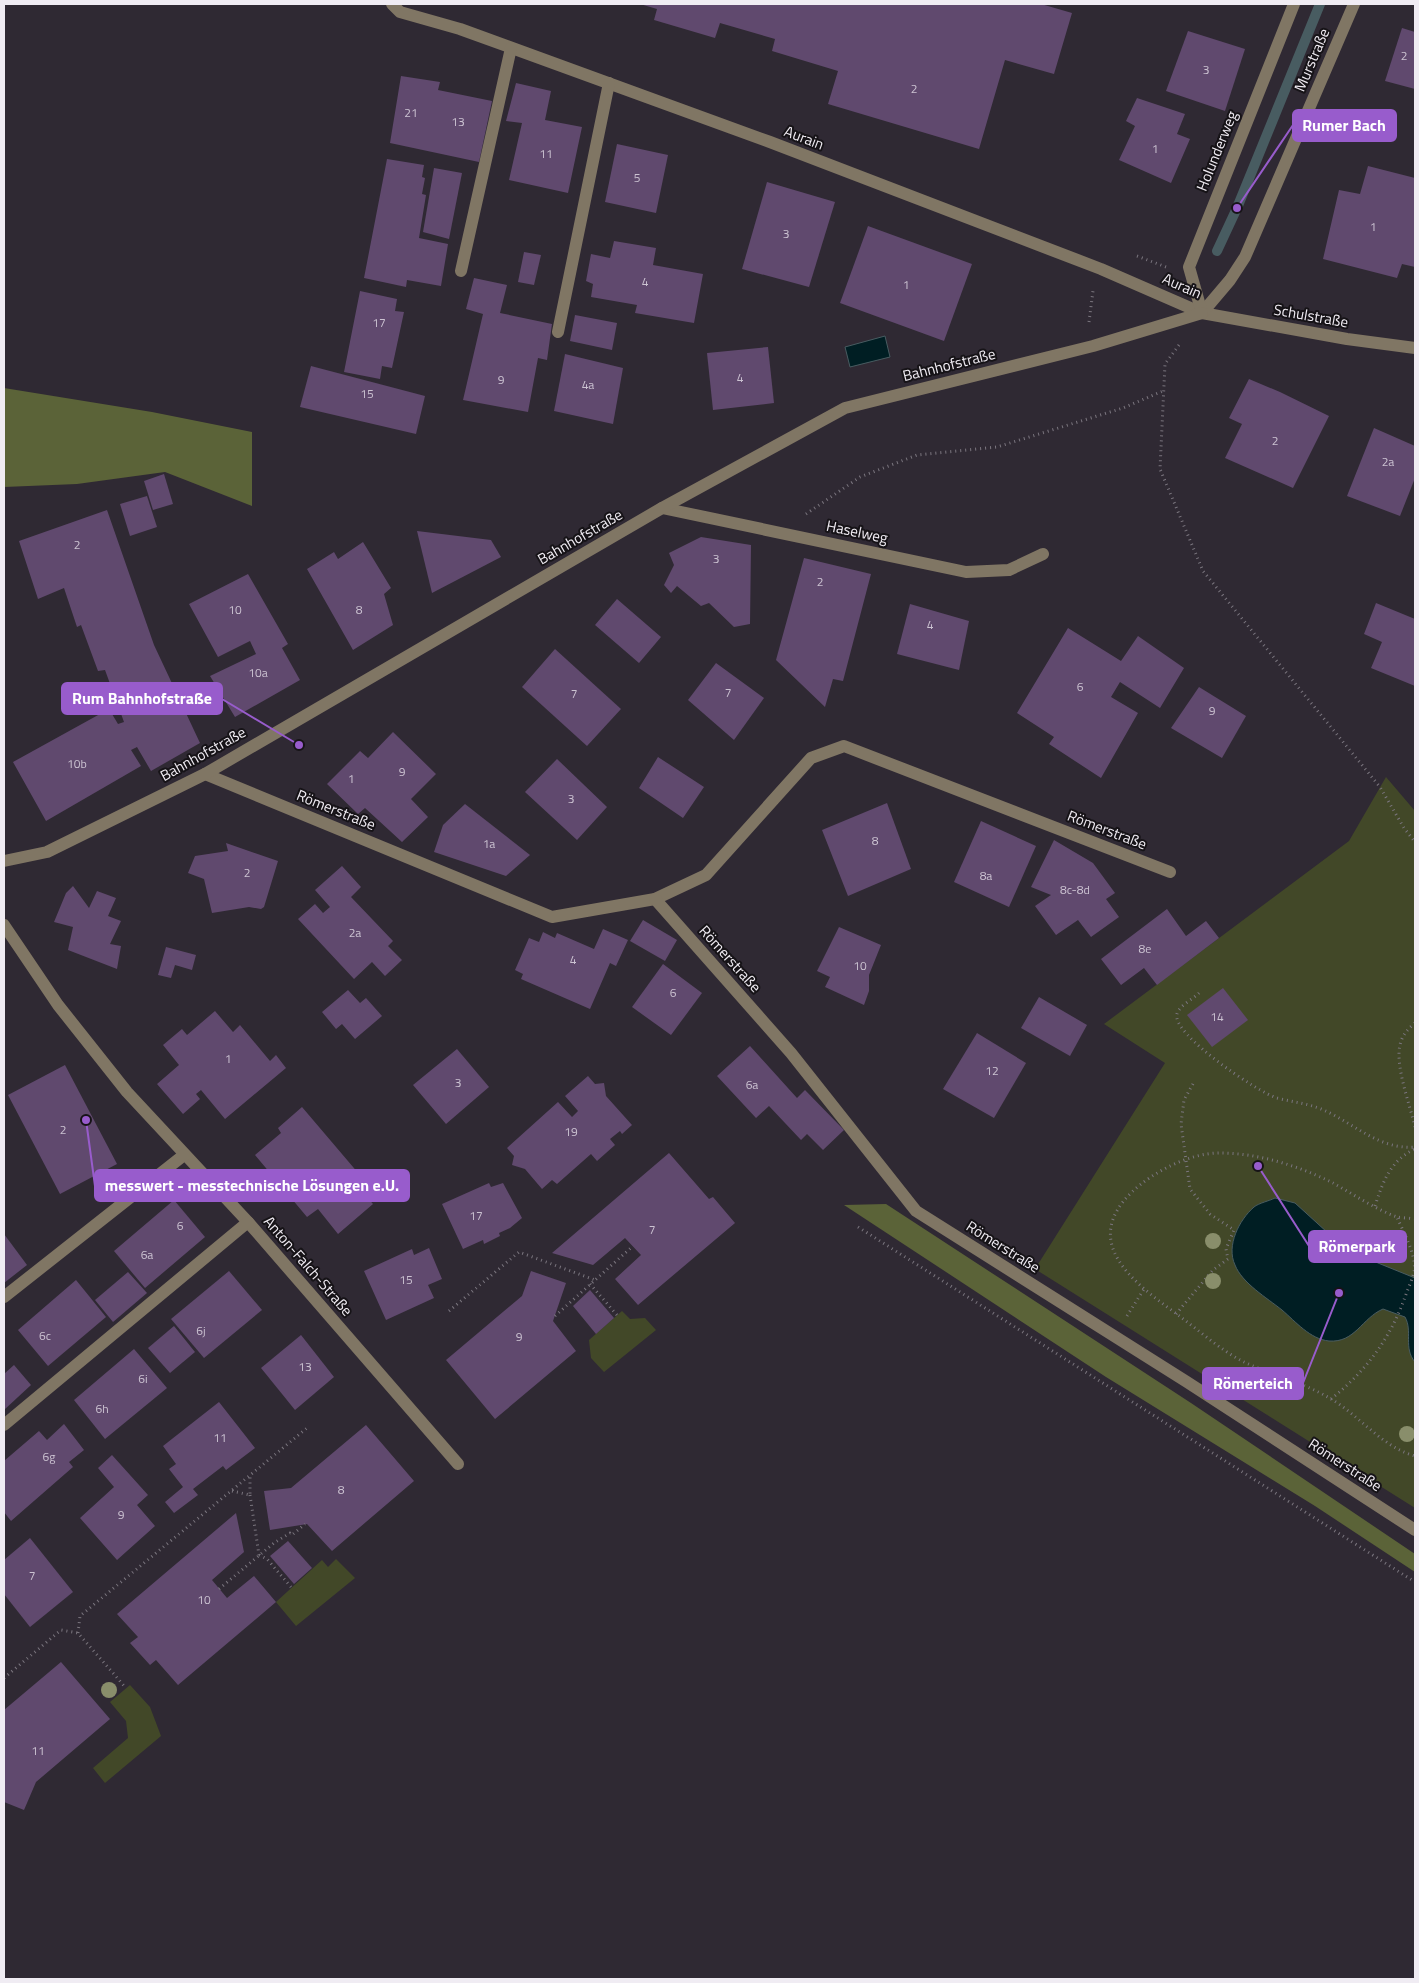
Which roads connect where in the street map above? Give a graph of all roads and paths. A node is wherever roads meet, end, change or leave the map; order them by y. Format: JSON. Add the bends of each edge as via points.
{"nodes":[{"id":1,"x":392,"y":4,"type":"edge"},
{"id":2,"x":1294,"y":4,"type":"edge"},
{"id":3,"x":1354,"y":4,"type":"edge"},
{"id":4,"x":511,"y":48,"type":"junction"},
{"id":5,"x":608,"y":83,"type":"junction"},
{"id":6,"x":461,"y":271,"type":"dead end"},
{"id":7,"x":1095,"y":287,"type":"dead end"},
{"id":8,"x":1202,"y":313,"type":"junction"},
{"id":9,"x":558,"y":332,"type":"dead end"},
{"id":10,"x":1093,"y":346,"type":"junction"},
{"id":11,"x":1415,"y":348,"type":"edge"},
{"id":12,"x":1163,"y":391,"type":"junction"},
{"id":13,"x":662,"y":508,"type":"junction"},
{"id":14,"x":778,"y":532,"type":"junction"},
{"id":15,"x":1043,"y":554,"type":"dead end"},
{"id":16,"x":205,"y":774,"type":"junction"},
{"id":17,"x":1415,"y":842,"type":"edge"},
{"id":18,"x":4,"y":861,"type":"edge"},
{"id":19,"x":1170,"y":872,"type":"dead end"},
{"id":20,"x":655,"y":899,"type":"junction"},
{"id":21,"x":4,"y":925,"type":"edge"},
{"id":22,"x":1199,"y":994,"type":"dead end"},
{"id":23,"x":1415,"y":1023,"type":"edge"},
{"id":24,"x":1194,"y":1082,"type":"dead end"},
{"id":25,"x":1415,"y":1127,"type":"edge"},
{"id":26,"x":1415,"y":1148,"type":"edge"},
{"id":27,"x":184,"y":1155,"type":"junction"},
{"id":28,"x":1184,"y":1160,"type":"junction"},
{"id":29,"x":1375,"y":1206,"type":"junction"},
{"id":30,"x":1397,"y":1217,"type":"junction"},
{"id":31,"x":1415,"y":1219,"type":"edge"},
{"id":32,"x":248,"y":1222,"type":"junction"},
{"id":33,"x":858,"y":1227,"type":"dead end"},
{"id":34,"x":633,"y":1246,"type":"dead end"},
{"id":35,"x":595,"y":1280,"type":"junction"},
{"id":36,"x":590,"y":1284,"type":"junction"},
{"id":37,"x":1144,"y":1289,"type":"junction"},
{"id":38,"x":4,"y":1297,"type":"edge"},
{"id":39,"x":448,"y":1311,"type":"dead end"},
{"id":40,"x":1176,"y":1314,"type":"junction"},
{"id":41,"x":617,"y":1315,"type":"dead end"},
{"id":42,"x":555,"y":1316,"type":"dead end"},
{"id":43,"x":1114,"y":1336,"type":"junction"},
{"id":44,"x":1332,"y":1399,"type":"junction"},
{"id":45,"x":4,"y":1425,"type":"edge"},
{"id":46,"x":307,"y":1428,"type":"dead end"},
{"id":47,"x":1415,"y":1456,"type":"edge"},
{"id":48,"x":458,"y":1464,"type":"dead end"},
{"id":49,"x":250,"y":1475,"type":"junction"},
{"id":50,"x":231,"y":1490,"type":"junction"},
{"id":51,"x":250,"y":1495,"type":"junction"},
{"id":52,"x":305,"y":1524,"type":"dead end"},
{"id":53,"x":1415,"y":1530,"type":"edge"},
{"id":54,"x":260,"y":1555,"type":"junction"},
{"id":55,"x":1415,"y":1582,"type":"edge"},
{"id":56,"x":291,"y":1587,"type":"dead end"},
{"id":57,"x":219,"y":1589,"type":"dead end"},
{"id":58,"x":78,"y":1633,"type":"junction"},
{"id":59,"x":4,"y":1678,"type":"edge"},
{"id":60,"x":126,"y":1688,"type":"dead end"}],
"edges":[{"from":1,"to":4,"type":"street","name":"Aurain","via":[[400,12]]},
{"from":2,"to":8,"type":"street","name":"Holunderweg","via":[[1189,267]]},
{"from":3,"to":8,"type":"street","name":"Murstraße","via":[[1245,257]]},
{"from":4,"to":5,"type":"street","name":"Aurain"},
{"from":4,"to":6,"type":"street"},
{"from":5,"to":8,"type":"street","name":"Aurain","via":[[1083,262]]},
{"from":5,"to":9,"type":"street"},
{"from":7,"to":10,"type":"path","via":[[1090,300],[1089,324]]},
{"from":8,"to":10,"type":"street","name":"Bahnhofstraße"},
{"from":8,"to":11,"type":"street","name":"Schulstraße"},
{"from":8,"to":12,"type":"path","via":[[1165,364]]},
{"from":10,"to":13,"type":"street","name":"Bahnhofstraße","via":[[845,408]]},
{"from":12,"to":14,"type":"path","via":[[1123,408],[996,447],[917,455],[860,477]]},
{"from":12,"to":17,"type":"path","via":[[1160,469],[1203,571],[1380,787]]},
{"from":13,"to":14,"type":"street","name":"Haselweg"},
{"from":13,"to":16,"type":"street","name":"Bahnhofstraße"},
{"from":14,"to":15,"type":"street","name":"Haselweg","via":[[966,572],[1009,570]]},
{"from":16,"to":18,"type":"street","name":"Bahnhofstraße","via":[[47,852]]},
{"from":16,"to":20,"type":"street","name":"Römerstraße","via":[[552,917]]},
{"from":19,"to":20,"type":"street","name":"Römerstraße","via":[[844,746],[811,758],[706,875]]},
{"from":20,"to":43,"type":"street","name":"Römerstraße","via":[[792,1052],[916,1211]]},
{"from":21,"to":27,"type":"street","name":"Anton-Falch-Straße","via":[[88,1045]]},
{"from":22,"to":26,"type":"path","via":[[1177,1015],[1178,1022],[1201,1050],[1275,1098],[1300,1101],[1322,1109],[1389,1145]]},
{"from":23,"to":25,"type":"path","via":[[1406,1030],[1400,1044],[1399,1059]]},
{"from":24,"to":28,"type":"path","via":[[1181,1113]]},
{"from":26,"to":29,"type":"path","via":[[1388,1170]]},
{"from":27,"to":32,"type":"street","name":"Anton-Falch-Straße"},
{"from":27,"to":38,"type":"street"},
{"from":28,"to":29,"type":"path","via":[[1219,1153],[1274,1161],[1331,1182]]},
{"from":28,"to":37,"type":"path","via":[[1143,1183],[1122,1204],[1114,1218],[1113,1250],[1126,1272]]},
{"from":28,"to":40,"type":"path","via":[[1190,1189],[1210,1214],[1234,1230],[1226,1249],[1228,1259],[1213,1270]]},
{"from":29,"to":30,"type":"path"},
{"from":30,"to":31,"type":"path"},
{"from":30,"to":44,"type":"path","via":[[1414,1262],[1399,1314],[1373,1360]]},
{"from":32,"to":45,"type":"street"},
{"from":32,"to":48,"type":"street","name":"Anton-Falch-Straße"},
{"from":33,"to":55,"type":"path"},
{"from":34,"to":35,"type":"path"},
{"from":35,"to":36,"type":"path"},
{"from":35,"to":39,"type":"path","via":[[519,1252]]},
{"from":36,"to":41,"type":"path"},
{"from":36,"to":42,"type":"path"},
{"from":37,"to":40,"type":"path"},
{"from":37,"to":43,"type":"path"},
{"from":40,"to":44,"type":"path","via":[[1242,1361]]},
{"from":43,"to":53,"type":"street","name":"Römerstraße"},
{"from":44,"to":47,"type":"path","via":[[1384,1440]]},
{"from":46,"to":49,"type":"path"},
{"from":49,"to":50,"type":"path"},
{"from":49,"to":51,"type":"path"},
{"from":50,"to":51,"type":"path"},
{"from":50,"to":58,"type":"path","via":[[80,1616]]},
{"from":51,"to":54,"type":"path"},
{"from":52,"to":54,"type":"path"},
{"from":54,"to":56,"type":"path"},
{"from":54,"to":57,"type":"path"},
{"from":58,"to":59,"type":"path","via":[[61,1630]]},
{"from":58,"to":60,"type":"path"}]}
